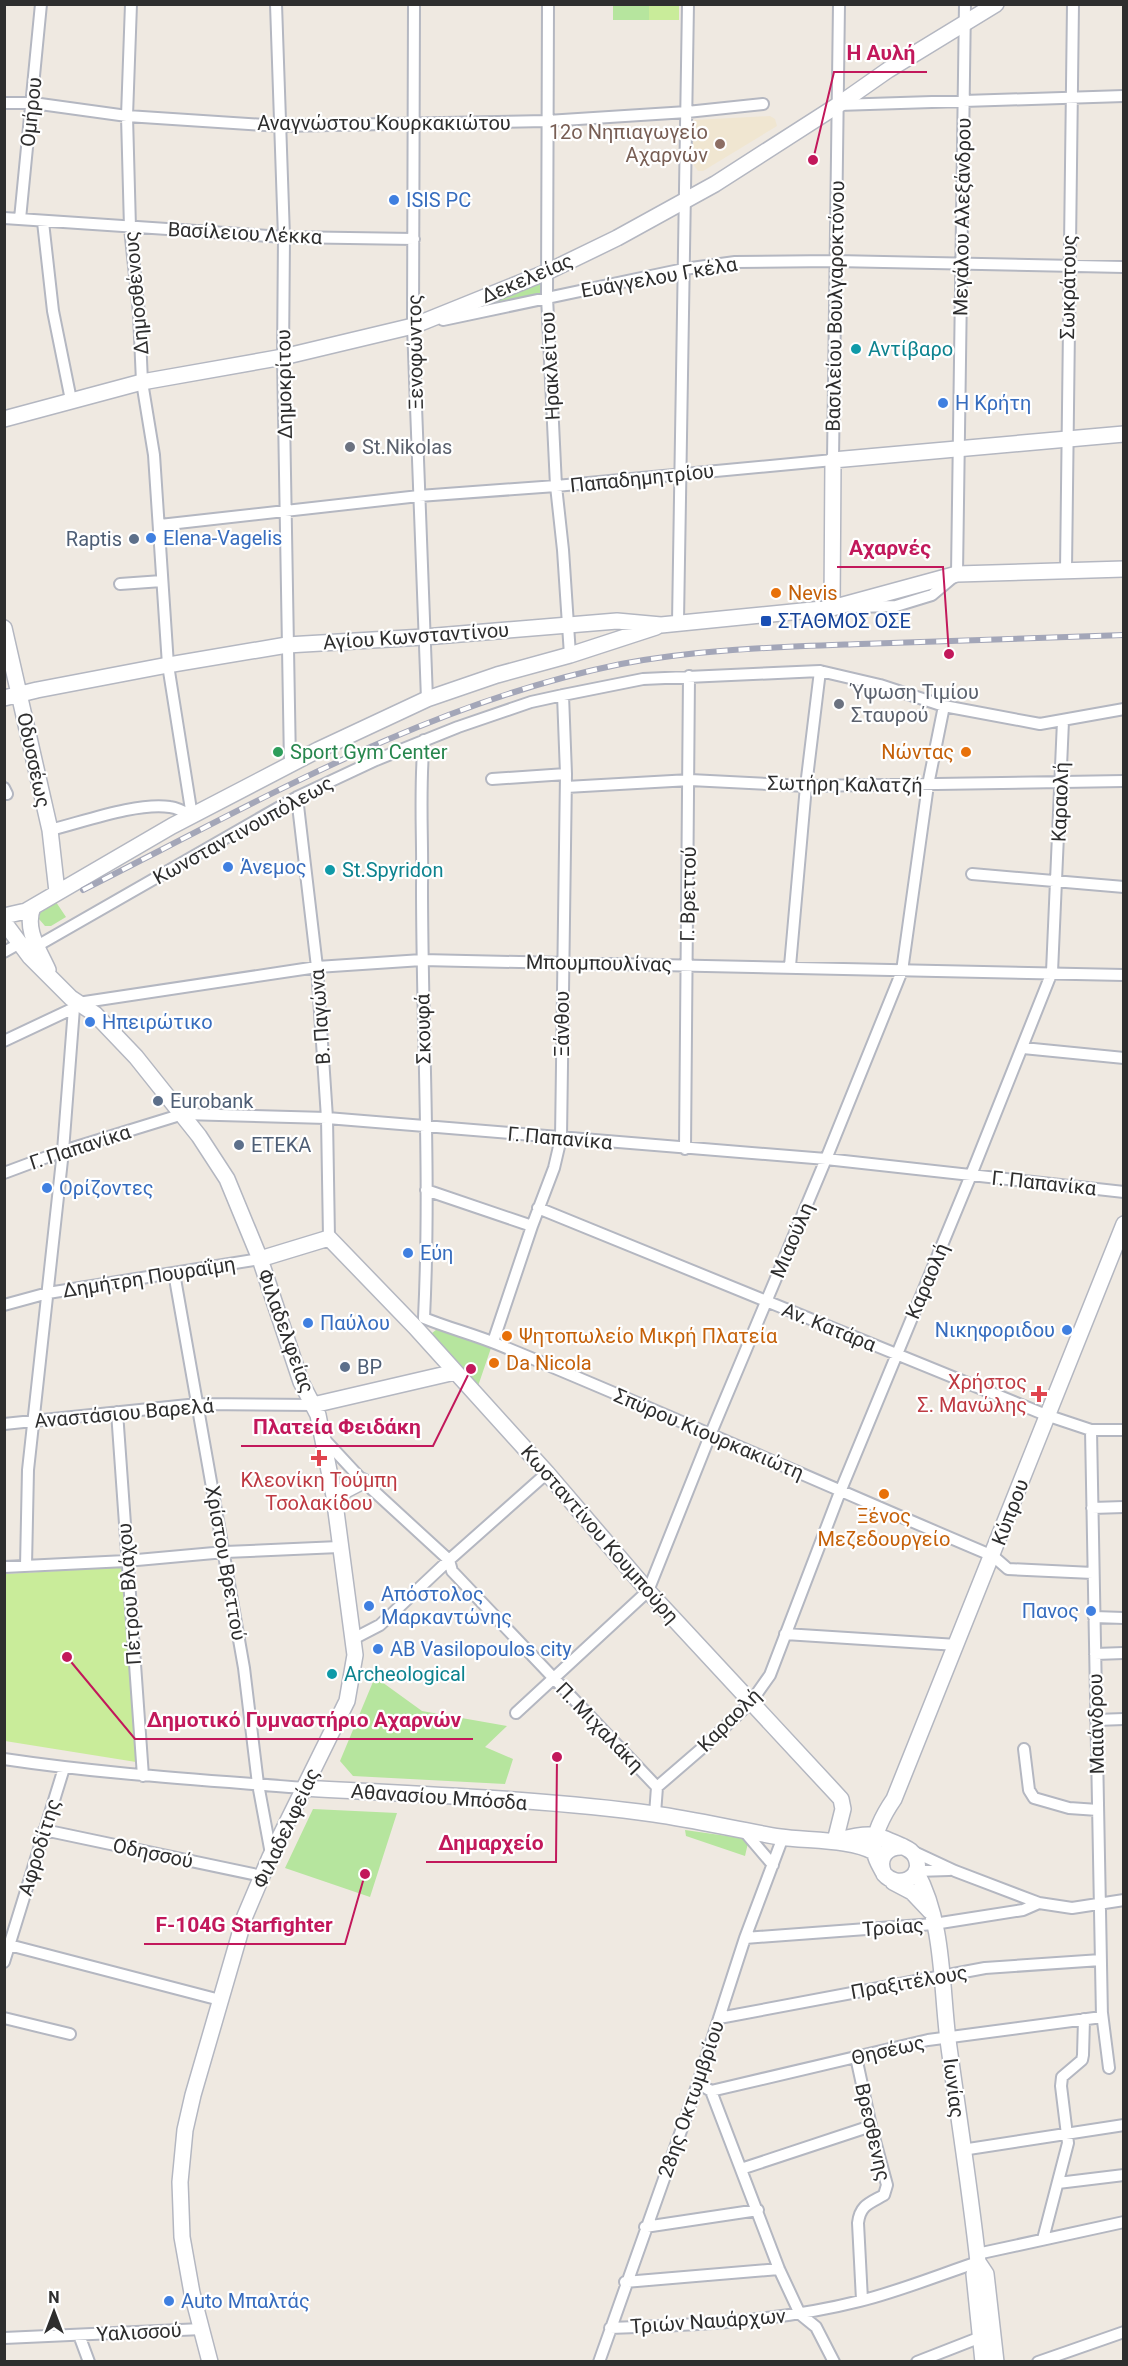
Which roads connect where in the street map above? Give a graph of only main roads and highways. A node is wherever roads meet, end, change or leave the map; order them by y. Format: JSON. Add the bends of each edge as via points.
{"nodes":[{"id":1,"x":996,"y":4,"type":"edge"},
{"id":2,"x":4,"y":419,"type":"edge"},
{"id":3,"x":1124,"y":434,"type":"edge"},
{"id":4,"x":833,"y":460,"type":"joint"},
{"id":5,"x":1124,"y":569,"type":"edge"},
{"id":6,"x":831,"y":608,"type":"junction"},
{"id":7,"x":662,"y":625,"type":"junction"},
{"id":8,"x":4,"y":628,"type":"edge"},
{"id":9,"x":12,"y":696,"type":"edge"},
{"id":10,"x":57,"y":892,"type":"junction"},
{"id":11,"x":33,"y":907,"type":"junction"},
{"id":12,"x":4,"y":916,"type":"edge"},
{"id":13,"x":4,"y":922,"type":"edge"},
{"id":14,"x":13,"y":937,"type":"edge"},
{"id":15,"x":53,"y":981,"type":"junction"},
{"id":16,"x":1124,"y":1224,"type":"edge"},
{"id":17,"x":329,"y":1238,"type":"joint"},
{"id":18,"x":260,"y":1259,"type":"junction"},
{"id":19,"x":455,"y":1372,"type":"junction"},
{"id":20,"x":313,"y":1405,"type":"junction"},
{"id":21,"x":363,"y":1481,"type":"road end"},
{"id":22,"x":334,"y":1496,"type":"junction"},
{"id":23,"x":304,"y":1788,"type":"junction"},
{"id":24,"x":835,"y":1841,"type":"junction"},
{"id":25,"x":895,"y":1843,"type":"junction"},
{"id":26,"x":874,"y":1852,"type":"junction"},
{"id":27,"x":916,"y":1871,"type":"junction"},
{"id":28,"x":887,"y":1876,"type":"junction"},
{"id":29,"x":933,"y":1919,"type":"junction"},
{"id":30,"x":978,"y":2258,"type":"junction"},
{"id":31,"x":210,"y":2361,"type":"edge"},
{"id":32,"x":983,"y":2361,"type":"edge"},
{"id":33,"x":996,"y":2361,"type":"edge"}],
"edges":[{"from":1,"to":2,"type":"main road","name":"Δεκελείας","via":[[686,201],[547,272],[413,326],[283,357],[142,382]]},
{"from":3,"to":4,"type":"main road","name":"Παπαδημητρίου"},
{"from":4,"to":6,"type":"main road","name":"Βασιλείου Βουλγαροκτόνου"},
{"from":5,"to":6,"type":"main road","name":"Αγίου Κωνσταντίνου","via":[[957,574]]},
{"from":6,"to":7,"type":"main road","name":"Αγίου Κωνσταντίνου"},
{"from":7,"to":9,"type":"main road","name":"Αγίου Κωνσταντίνου","via":[[617,621],[287,645]]},
{"from":7,"to":10,"type":"main road","name":"Κωνσταντινουπόλεως","via":[[427,699],[290,764]]},
{"from":8,"to":9,"type":"main road","name":"Οδυσσέως"},
{"from":9,"to":10,"type":"main road","name":"Οδυσσέως","via":[[50,830]]},
{"from":10,"to":11,"type":"main road","name":"Κωνσταντινουπόλεως"},
{"from":11,"to":12,"type":"main road","name":"Κωνσταντινουπόλεως"},
{"from":11,"to":15,"type":"main road","name":"Φιλαδελφείας","via":[[30,930]]},
{"from":13,"to":14,"type":"main road","name":"Φιλαδελφείας"},
{"from":14,"to":15,"type":"main road","name":"Φιλαδελφείας"},
{"from":15,"to":18,"type":"main road","name":"Φιλαδελφείας","via":[[76,1006],[95,1014],[109,1027],[183,1114],[227,1179]]},
{"from":16,"to":25,"type":"main road","name":"Κύπρου","via":[[894,1799],[889,1832]]},
{"from":17,"to":18,"type":"main road","name":"Δημήτρη Πουραΐμη"},
{"from":17,"to":19,"type":"main road","name":"Κωσταντίνου Κουμπούρη","via":[[419,1323]]},
{"from":18,"to":20,"type":"main road","name":"Φιλαδελφείας","via":[[301,1382]]},
{"from":19,"to":20,"type":"main road","name":"Αναστάσιου Βαρελά"},
{"from":19,"to":24,"type":"main road","name":"Κωσταντίνου Κουμπούρη","via":[[648,1591],[841,1799],[843,1809]]},
{"from":20,"to":22,"type":"main road","name":"Φιλαδελφείας","via":[[325,1440]]},
{"from":21,"to":22,"type":"main road"},
{"from":22,"to":23,"type":"main road","name":"Φιλαδελφείας","via":[[355,1665],[347,1701]]},
{"from":23,"to":24,"type":"main road","name":"Αθανασίου Μπόσδα","via":[[655,1814],[783,1837]]},
{"from":23,"to":31,"type":"main road","name":"Φιλαδελφείας","via":[[245,1916],[193,2095],[181,2163],[183,2237],[192,2293]]},
{"from":24,"to":25,"type":"main road","name":"Αθανασίου Μπόσδα","via":[[856,1836]]},
{"from":24,"to":26,"type":"main road","name":"Αθανασίου Μπόσδα"},
{"from":25,"to":26,"type":"main road","name":"Κύπρου"},
{"from":25,"to":27,"type":"main road","via":[[917,1861]]},
{"from":25,"to":28,"type":"main road","via":[[882,1862]]},
{"from":26,"to":28,"type":"main road"},
{"from":27,"to":28,"type":"main road","via":[[906,1881]]},
{"from":27,"to":29,"type":"main road","name":"Ιωνίας"},
{"from":28,"to":29,"type":"main road","via":[[912,1892]]},
{"from":29,"to":30,"type":"main road","name":"Ιωνίας"},
{"from":30,"to":32,"type":"main road","name":"Ιωνίας","via":[[974,2274]]},
{"from":30,"to":33,"type":"main road","name":"Ιωνίας","via":[[986,2274]]}]}
